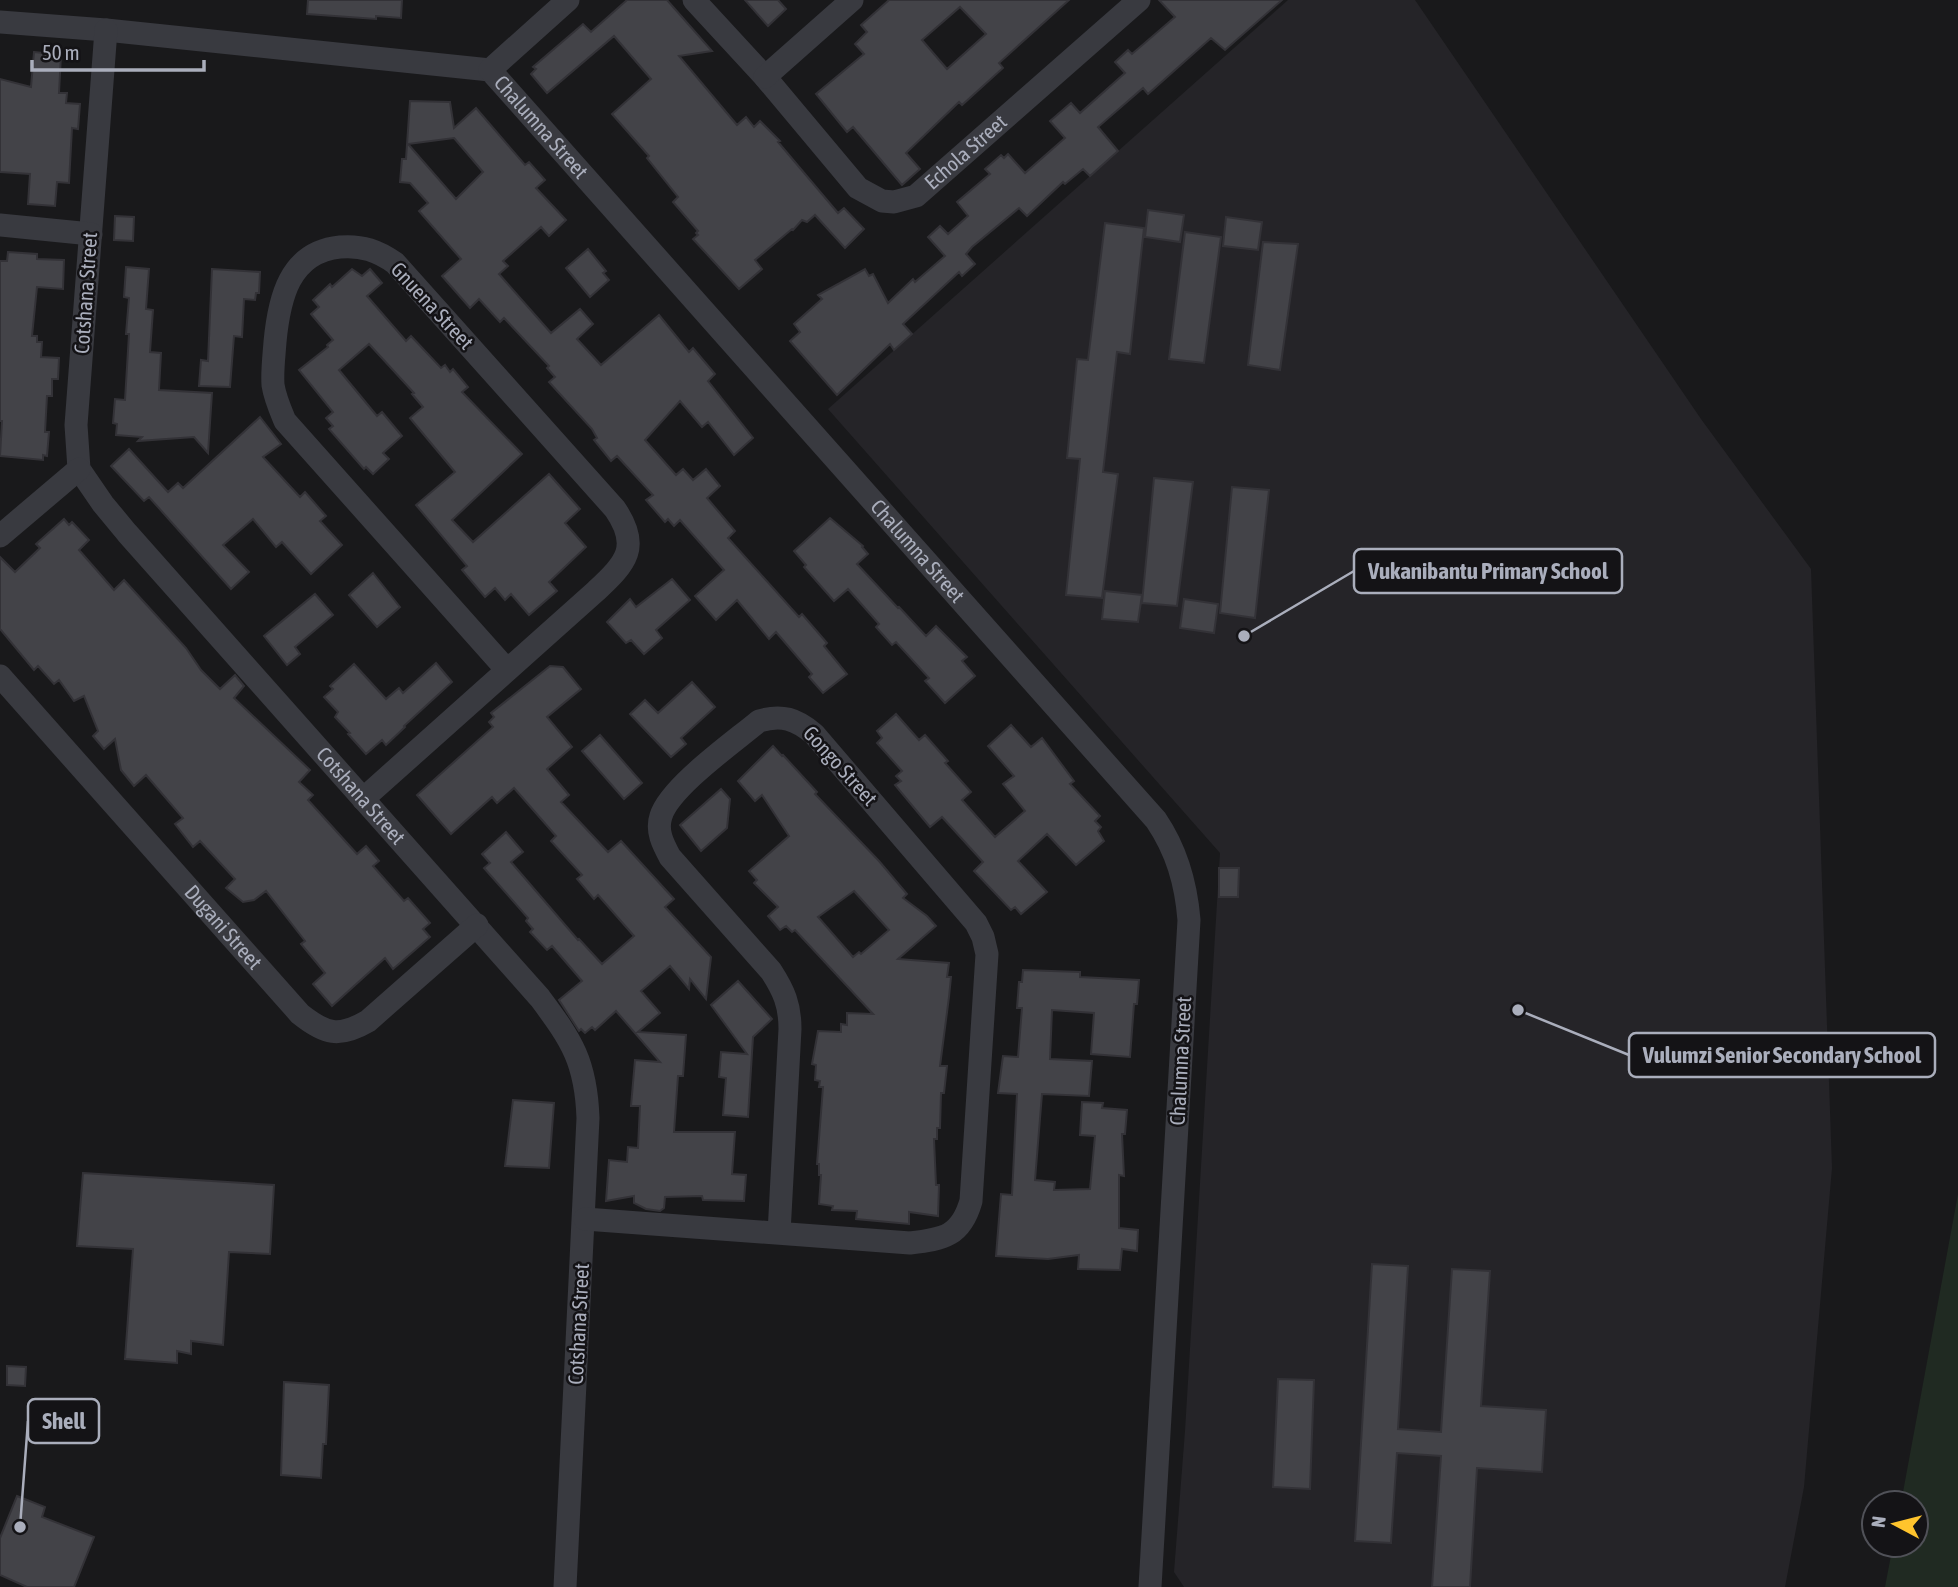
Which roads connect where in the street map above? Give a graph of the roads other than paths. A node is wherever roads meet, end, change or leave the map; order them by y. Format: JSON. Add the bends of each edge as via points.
{"nodes":[{"id":1,"x":568,"y":0,"type":"edge"},
{"id":2,"x":694,"y":0,"type":"edge"},
{"id":3,"x":852,"y":0,"type":"edge"},
{"id":4,"x":1139,"y":0,"type":"edge"},
{"id":5,"x":0,"y":22,"type":"edge"},
{"id":6,"x":106,"y":30,"type":"junction"},
{"id":7,"x":491,"y":70,"type":"junction"},
{"id":8,"x":765,"y":77,"type":"junction"},
{"id":9,"x":0,"y":225,"type":"edge"},
{"id":10,"x":91,"y":234,"type":"junction"},
{"id":11,"x":79,"y":469,"type":"junction"},
{"id":12,"x":0,"y":536,"type":"edge"},
{"id":13,"x":507,"y":670,"type":"junction"},
{"id":14,"x":0,"y":676,"type":"edge"},
{"id":15,"x":363,"y":799,"type":"junction"},
{"id":16,"x":477,"y":925,"type":"junction"},
{"id":17,"x":585,"y":1219,"type":"junction"},
{"id":18,"x":779,"y":1233,"type":"junction"},
{"id":19,"x":565,"y":1587,"type":"edge"},
{"id":20,"x":1150,"y":1587,"type":"edge"}],
"edges":[{"from":1,"to":7,"type":"street"},
{"from":2,"to":8,"type":"street","name":"Echola Street"},
{"from":3,"to":8,"type":"street"},
{"from":4,"to":8,"type":"street","name":"Echola Street","via":[[906,201],[882,201],[859,188]]},
{"from":5,"to":6,"type":"street","name":"Chalumna Street"},
{"from":6,"to":7,"type":"street","name":"Chalumna Street"},
{"from":6,"to":10,"type":"street","name":"Cotshana Street"},
{"from":7,"to":20,"type":"street","name":"Chalumna Street","via":[[1168,838],[1184,881],[1189,920]]},
{"from":9,"to":10,"type":"street"},
{"from":10,"to":11,"type":"street","name":"Cotshana Street","via":[[76,425]]},
{"from":11,"to":12,"type":"street"},
{"from":11,"to":15,"type":"street","name":"Cotshana Street","via":[[127,533]]},
{"from":13,"to":13,"type":"street","name":"Gnuena Street","via":[[285,421],[273,384],[279,304],[299,265],[313,254],[328,248],[363,247],[395,263],[615,509],[628,532],[626,558],[617,571]]},
{"from":13,"to":15,"type":"street","name":"Gnuena Street"},
{"from":14,"to":16,"type":"street","name":"Dugani Street","via":[[300,1014],[326,1031],[353,1030],[368,1021]]},
{"from":15,"to":16,"type":"street","name":"Cotshana Street"},
{"from":16,"to":17,"type":"street","name":"Cotshana Street","via":[[540,998],[579,1059],[587,1087]]},
{"from":17,"to":18,"type":"street","name":"Gongo Street"},
{"from":17,"to":19,"type":"street","name":"Cotshana Street"},
{"from":18,"to":18,"type":"street","name":"Gongo Street","via":[[790,1006],[771,971],[670,857],[659,830],[660,817],[682,786],[759,720],[774,716],[799,722],[814,734],[976,923],[987,954],[971,1201],[961,1227],[933,1240],[910,1243]]}]}
